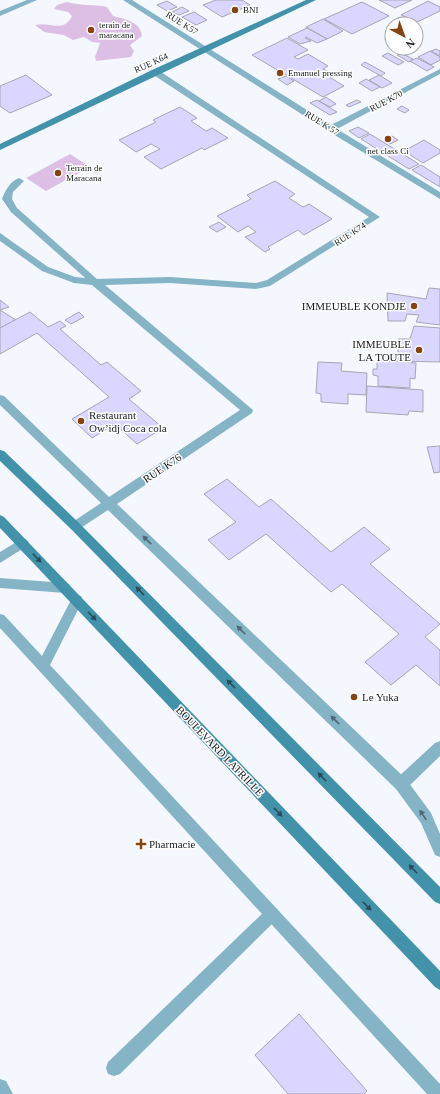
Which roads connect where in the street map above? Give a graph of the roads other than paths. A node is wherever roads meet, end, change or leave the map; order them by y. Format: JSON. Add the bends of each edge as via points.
{"nodes":[{"id":1,"x":33,"y":0,"type":"edge"},
{"id":2,"x":127,"y":0,"type":"edge"},
{"id":3,"x":312,"y":0,"type":"edge"},
{"id":4,"x":0,"y":14,"type":"edge"},
{"id":5,"x":206,"y":50,"type":"junction"},
{"id":6,"x":440,"y":71,"type":"edge"},
{"id":7,"x":155,"y":72,"type":"junction"},
{"id":8,"x":331,"y":129,"type":"junction"},
{"id":9,"x":0,"y":147,"type":"edge"},
{"id":10,"x":19,"y":181,"type":"dead end"},
{"id":11,"x":440,"y":196,"type":"edge"},
{"id":12,"x":0,"y":236,"type":"edge"},
{"id":13,"x":96,"y":282,"type":"junction"},
{"id":14,"x":0,"y":399,"type":"edge"},
{"id":15,"x":0,"y":454,"type":"edge"},
{"id":16,"x":109,"y":503,"type":"junction"},
{"id":17,"x":0,"y":520,"type":"edge"},
{"id":18,"x":75,"y":526,"type":"junction"},
{"id":19,"x":23,"y":543,"type":"junction"},
{"id":20,"x":0,"y":558,"type":"edge"},
{"id":21,"x":0,"y":584,"type":"edge"},
{"id":22,"x":65,"y":588,"type":"junction"},
{"id":23,"x":76,"y":600,"type":"junction"},
{"id":24,"x":0,"y":620,"type":"edge"},
{"id":25,"x":43,"y":666,"type":"junction"},
{"id":26,"x":440,"y":747,"type":"edge"},
{"id":27,"x":401,"y":784,"type":"junction"},
{"id":28,"x":440,"y":850,"type":"edge"},
{"id":29,"x":440,"y":897,"type":"edge"},
{"id":30,"x":272,"y":914,"type":"junction"},
{"id":31,"x":440,"y":982,"type":"edge"},
{"id":32,"x":114,"y":1068,"type":"dead end"},
{"id":33,"x":0,"y":1087,"type":"edge"},
{"id":34,"x":5,"y":1094,"type":"edge"},
{"id":35,"x":438,"y":1094,"type":"edge"}],
"edges":[{"from":1,"to":4,"type":"street"},
{"from":2,"to":5,"type":"street","name":"RUE K57"},
{"from":3,"to":5,"type":"main road","name":"RUE K64"},
{"from":5,"to":7,"type":"main road","name":"RUE K64"},
{"from":5,"to":8,"type":"street","name":"RUE K 57"},
{"from":6,"to":8,"type":"street","name":"RUE K70"},
{"from":7,"to":9,"type":"main road","name":"RUE K64"},
{"from":7,"to":13,"type":"street","name":"RUE K74","via":[[375,217],[264,285],[238,286],[170,280]]},
{"from":8,"to":11,"type":"street","name":"RUE K 57"},
{"from":10,"to":13,"type":"street","via":[[9,192],[7,199],[14,210]]},
{"from":12,"to":13,"type":"street","via":[[45,269],[74,280]]},
{"from":13,"to":16,"type":"street","name":"RUE K76","via":[[248,410]]},
{"from":14,"to":16,"type":"street"},
{"from":15,"to":18,"type":"main road"},
{"from":16,"to":18,"type":"street","name":"RUE K76"},
{"from":27,"to":16,"type":"street","one_way":true},
{"from":17,"to":19,"type":"main road","name":"BOULEVARD LATRILLE"},
{"from":29,"to":18,"type":"main road","one_way":true},
{"from":19,"to":20,"type":"street"},
{"from":19,"to":22,"type":"main road","name":"BOULEVARD LATRILLE","one_way":true},
{"from":21,"to":22,"type":"street"},
{"from":22,"to":23,"type":"main road","name":"BOULEVARD LATRILLE"},
{"from":23,"to":25,"type":"street"},
{"from":23,"to":31,"type":"main road","name":"BOULEVARD LATRILLE","one_way":true},
{"from":24,"to":25,"type":"street"},
{"from":25,"to":30,"type":"street"},
{"from":26,"to":27,"type":"street"},
{"from":28,"to":27,"type":"street","one_way":true,"via":[[426,818]]},
{"from":30,"to":32,"type":"street"},
{"from":30,"to":35,"type":"street"},
{"from":33,"to":34,"type":"street"}]}
